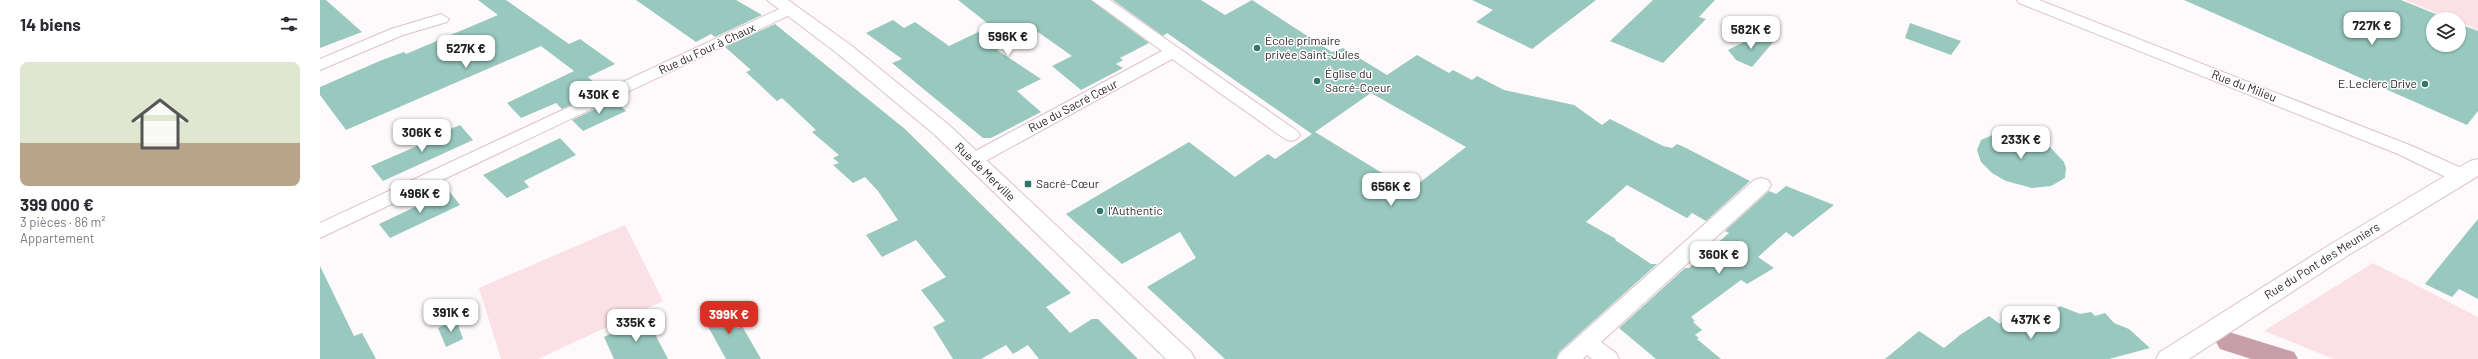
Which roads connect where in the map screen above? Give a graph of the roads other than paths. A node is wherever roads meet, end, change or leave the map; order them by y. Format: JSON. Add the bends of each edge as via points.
{"nodes":[{"id":1,"x":1100,"y":0,"type":"edge"},
{"id":2,"x":2025,"y":0,"type":"edge"},
{"id":3,"x":783,"y":5,"type":"edge"},
{"id":4,"x":441,"y":19,"type":"dead end"},
{"id":5,"x":1173,"y":52,"type":"junction"},
{"id":6,"x":320,"y":64,"type":"edge"},
{"id":7,"x":1291,"y":135,"type":"dead end"},
{"id":8,"x":973,"y":160,"type":"junction"},
{"id":9,"x":2469,"y":171,"type":"edge"},
{"id":10,"x":1761,"y":185,"type":"dead end"},
{"id":11,"x":320,"y":231,"type":"edge"},
{"id":12,"x":1587,"y":343,"type":"junction"},
{"id":13,"x":2174,"y":356,"type":"edge"},
{"id":14,"x":1182,"y":359,"type":"edge"},
{"id":15,"x":1568,"y":359,"type":"edge"},
{"id":16,"x":1608,"y":359,"type":"edge"}],
"edges":[{"from":1,"to":5,"type":"street"},
{"from":2,"to":9,"type":"street","name":"Rue du Milieu","via":[[2410,152]]},
{"from":3,"to":8,"type":"street","name":"Rue de Merville","via":[[906,101]]},
{"from":3,"to":11,"type":"street","name":"Rue du Four à Chaux"},
{"from":4,"to":6,"type":"street","via":[[397,32]]},
{"from":5,"to":7,"type":"street"},
{"from":5,"to":8,"type":"street","name":"Rue du Sacré Cœur"},
{"from":8,"to":14,"type":"street","name":"Rue de Merville"},
{"from":9,"to":13,"type":"street","name":"Rue du Pont des Meuniers"},
{"from":10,"to":12,"type":"street"},
{"from":12,"to":15,"type":"street"},
{"from":12,"to":16,"type":"street"}]}
